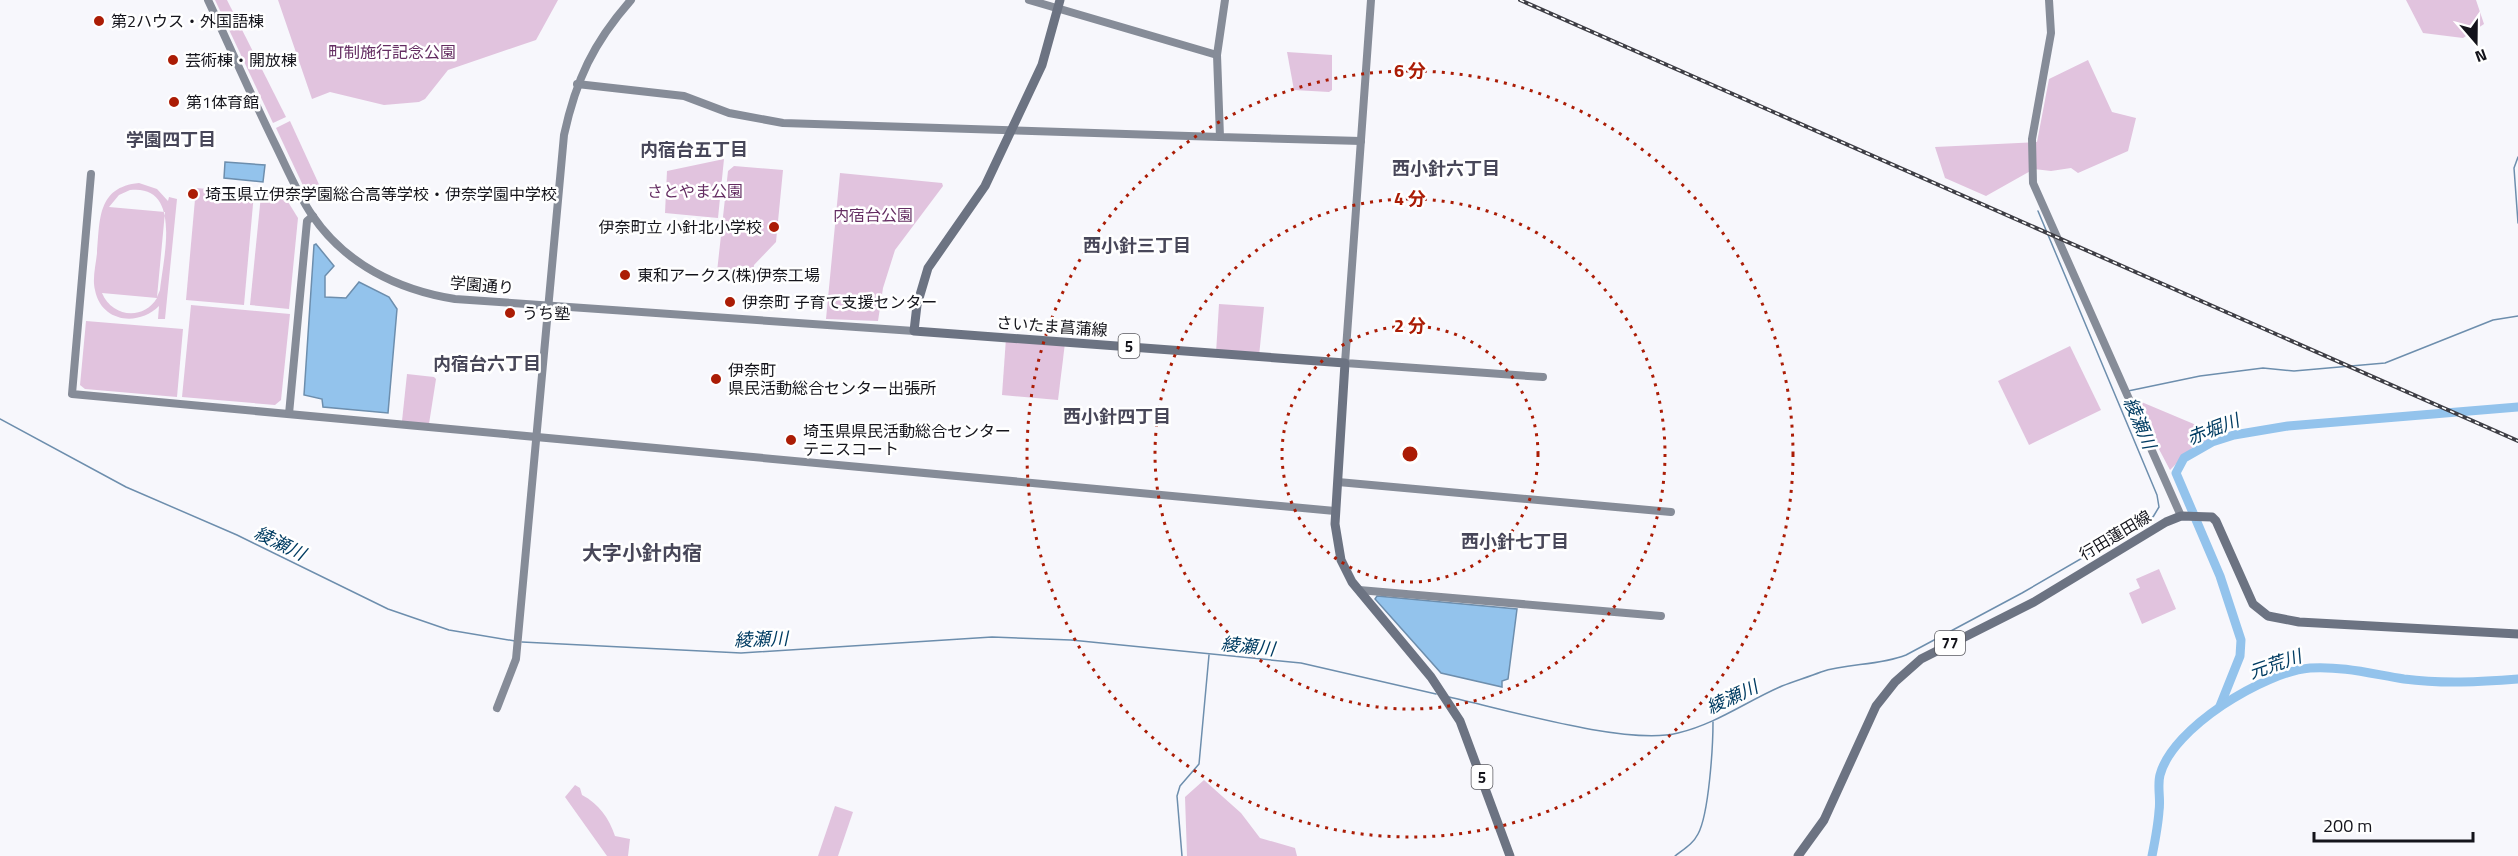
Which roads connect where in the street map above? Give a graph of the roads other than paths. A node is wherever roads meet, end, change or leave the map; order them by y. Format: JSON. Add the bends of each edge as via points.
{"nodes":[{"id":1,"x":208,"y":0,"type":"edge"},
{"id":2,"x":631,"y":0,"type":"edge"},
{"id":3,"x":1029,"y":0,"type":"edge"},
{"id":4,"x":1225,"y":0,"type":"edge"},
{"id":5,"x":1371,"y":0,"type":"edge"},
{"id":6,"x":2049,"y":0,"type":"edge"},
{"id":7,"x":1059,"y":4,"type":"edge"},
{"id":8,"x":1217,"y":55,"type":"junction"},
{"id":9,"x":577,"y":84,"type":"junction"},
{"id":10,"x":1012,"y":130,"type":"junction"},
{"id":11,"x":1220,"y":137,"type":"junction"},
{"id":12,"x":1360,"y":141,"type":"junction"},
{"id":13,"x":92,"y":174,"type":"dead end"},
{"id":14,"x":313,"y":216,"type":"junction"},
{"id":15,"x":550,"y":305,"type":"junction"},
{"id":16,"x":914,"y":332,"type":"junction"},
{"id":17,"x":1345,"y":363,"type":"junction"},
{"id":18,"x":1543,"y":377,"type":"dead end"},
{"id":19,"x":289,"y":414,"type":"junction"},
{"id":20,"x":537,"y":438,"type":"junction"},
{"id":21,"x":1338,"y":482,"type":"junction"},
{"id":22,"x":1335,"y":511,"type":"junction"},
{"id":23,"x":1671,"y":512,"type":"dead end"},
{"id":24,"x":2183,"y":516,"type":"junction"},
{"id":25,"x":1359,"y":590,"type":"junction"},
{"id":26,"x":1661,"y":616,"type":"dead end"},
{"id":27,"x":2518,"y":634,"type":"edge"},
{"id":28,"x":497,"y":708,"type":"dead end"},
{"id":29,"x":1510,"y":856,"type":"edge"},
{"id":30,"x":1798,"y":856,"type":"edge"}],
"edges":[{"from":1,"to":14,"type":"street","name":"学園通り"},
{"from":2,"to":9,"type":"street","via":[[600,38]]},
{"from":3,"to":7,"type":"street"},
{"from":4,"to":8,"type":"street"},
{"from":5,"to":12,"type":"street"},
{"from":6,"to":24,"type":"street","via":[[2051,33],[2032,139],[2033,183]]},
{"from":7,"to":8,"type":"street"},
{"from":7,"to":10,"type":"main road","via":[[1042,65]]},
{"from":8,"to":11,"type":"street"},
{"from":9,"to":10,"type":"street","via":[[684,96],[729,113],[783,123]]},
{"from":9,"to":15,"type":"street","via":[[564,135]]},
{"from":10,"to":11,"type":"street"},
{"from":10,"to":16,"type":"main road","via":[[985,186],[928,268],[916,305]]},
{"from":11,"to":12,"type":"street"},
{"from":12,"to":17,"type":"street"},
{"from":13,"to":19,"type":"street","via":[[72,394]]},
{"from":14,"to":15,"type":"street","name":"学園通り","via":[[361,264],[410,290],[454,299]]},
{"from":14,"to":19,"type":"street","via":[[307,221]]},
{"from":15,"to":16,"type":"street","name":"学園通り"},
{"from":15,"to":20,"type":"street"},
{"from":16,"to":17,"type":"main road","name":"さいたま菖蒲線","number":"5"},
{"from":17,"to":18,"type":"street"},
{"from":17,"to":21,"type":"main road","number":"5"},
{"from":19,"to":20,"type":"street"},
{"from":20,"to":22,"type":"street"},
{"from":20,"to":28,"type":"street","via":[[517,647],[510,681]]},
{"from":21,"to":22,"type":"main road","number":"5"},
{"from":21,"to":23,"type":"street"},
{"from":22,"to":25,"type":"main road","number":"5","via":[[1338,551]]},
{"from":24,"to":27,"type":"main road","name":"行田蓮田線","number":"77","via":[[2212,517],[2219,525],[2253,604],[2268,616],[2299,622]]},
{"from":24,"to":30,"type":"main road","name":"行田蓮田線","number":"77","via":[[2144,533],[2034,602],[1921,659],[1906,672],[1876,706],[1824,820]]},
{"from":25,"to":26,"type":"street"},
{"from":25,"to":29,"type":"main road","number":"5","via":[[1448,702],[1471,745]]}]}
